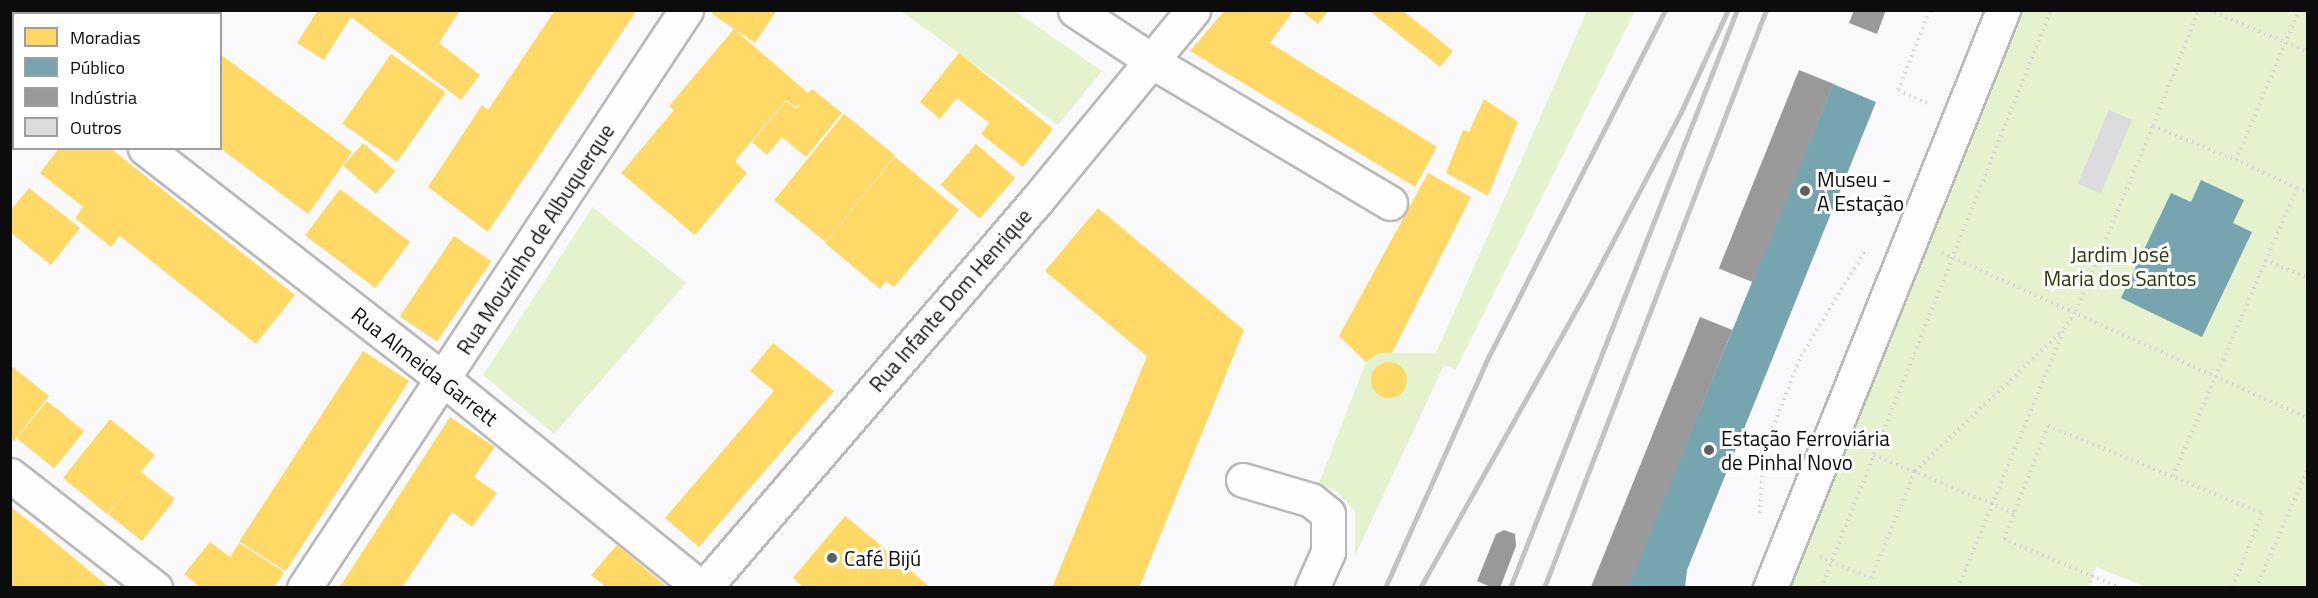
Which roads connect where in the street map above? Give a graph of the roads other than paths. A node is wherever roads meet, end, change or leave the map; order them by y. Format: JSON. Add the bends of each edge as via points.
{"nodes":[{"id":1,"x":686,"y":10,"type":"edge"},
{"id":2,"x":1075,"y":10,"type":"edge"},
{"id":3,"x":1193,"y":10,"type":"edge"},
{"id":4,"x":2003,"y":10,"type":"edge"},
{"id":5,"x":1151,"y":60,"type":"junction"},
{"id":6,"x":148,"y":150,"type":"edge"},
{"id":7,"x":1390,"y":203,"type":"dead end"},
{"id":8,"x":443,"y":379,"type":"junction"},
{"id":9,"x":10,"y":475,"type":"edge"},
{"id":10,"x":1243,"y":480,"type":"dead end"},
{"id":11,"x":155,"y":588,"type":"edge"},
{"id":12,"x":304,"y":588,"type":"edge"},
{"id":13,"x":702,"y":588,"type":"edge"},
{"id":14,"x":1312,"y":588,"type":"edge"},
{"id":15,"x":1770,"y":588,"type":"edge"}],
"edges":[{"from":1,"to":8,"type":"street","name":"Rua Mouzinho de Albuquerque"},
{"from":2,"to":5,"type":"street"},
{"from":3,"to":5,"type":"street","name":"Rua Infante Dom Henrique"},
{"from":4,"to":15,"type":"street"},
{"from":5,"to":7,"type":"street"},
{"from":5,"to":13,"type":"street","name":"Rua Infante Dom Henrique","via":[[1037,200]]},
{"from":6,"to":8,"type":"street","name":"Rua Almeida Garrett"},
{"from":8,"to":12,"type":"street","name":"Rua Mouzinho de Albuquerque"},
{"from":8,"to":13,"type":"street","name":"Rua Almeida Garrett"},
{"from":9,"to":11,"type":"street"},
{"from":10,"to":14,"type":"street","via":[[1311,500],[1328,514],[1328,552]]}]}
